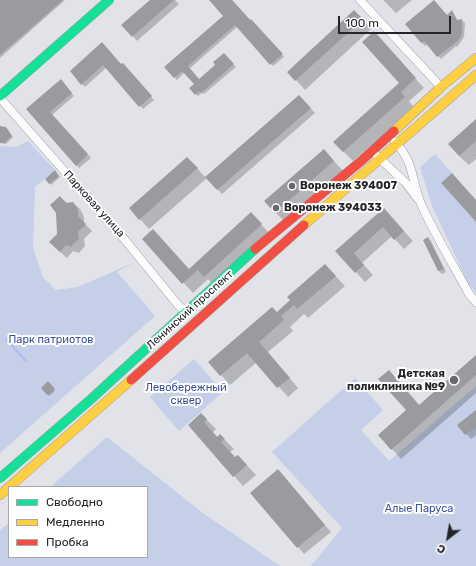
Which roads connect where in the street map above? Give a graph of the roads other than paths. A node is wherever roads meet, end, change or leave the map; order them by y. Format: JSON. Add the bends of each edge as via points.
{"nodes":[{"id":1,"x":109,"y":0,"type":"edge"},
{"id":2,"x":360,"y":0,"type":"edge"},
{"id":3,"x":476,"y":58,"type":"edge"},
{"id":4,"x":476,"y":75,"type":"edge"},
{"id":5,"x":441,"y":87,"type":"junction"},
{"id":6,"x":0,"y":97,"type":"edge"},
{"id":7,"x":389,"y":135,"type":"junction"},
{"id":8,"x":397,"y":144,"type":"junction"},
{"id":9,"x":372,"y":151,"type":"junction"},
{"id":10,"x":380,"y":159,"type":"junction"},
{"id":11,"x":420,"y":201,"type":"junction"},
{"id":12,"x":476,"y":302,"type":"edge"},
{"id":13,"x":188,"y":312,"type":"junction"},
{"id":14,"x":116,"y":376,"type":"junction"},
{"id":15,"x":125,"y":386,"type":"junction"},
{"id":16,"x":0,"y":478,"type":"edge"},
{"id":17,"x":10,"y":486,"type":"edge"},
{"id":18,"x":8,"y":488,"type":"edge"},
{"id":19,"x":0,"y":495,"type":"edge"}],
"edges":[{"from":1,"to":6,"type":"main road"},
{"from":2,"to":5,"type":"street"},
{"from":3,"to":5,"type":"main road","name":"Ленинский проспект"},
{"from":4,"to":8,"type":"main road","name":"Ленинский проспект"},
{"from":5,"to":7,"type":"main road","name":"Ленинский проспект"},
{"from":6,"to":13,"type":"street","name":"Парковая улица","via":[[179,306]]},
{"from":7,"to":8,"type":"street"},
{"from":7,"to":9,"type":"main road","name":"Ленинский проспект"},
{"from":8,"to":10,"type":"main road","name":"Ленинский проспект"},
{"from":8,"to":11,"type":"street","via":[[408,159]]},
{"from":9,"to":10,"type":"street"},
{"from":9,"to":13,"type":"main road","name":"Ленинский проспект","via":[[247,256]]},
{"from":10,"to":11,"type":"street","via":[[406,183]]},
{"from":10,"to":15,"type":"main road","name":"Ленинский проспект"},
{"from":11,"to":12,"type":"street","via":[[469,294]]},
{"from":13,"to":14,"type":"main road","name":"Ленинский проспект"},
{"from":14,"to":15,"type":"main road"},
{"from":14,"to":16,"type":"main road","name":"Ленинский проспект"},
{"from":15,"to":17,"type":"main road","name":"Ленинский проспект"},
{"from":18,"to":19,"type":"main road","name":"Ленинский проспект"}]}
